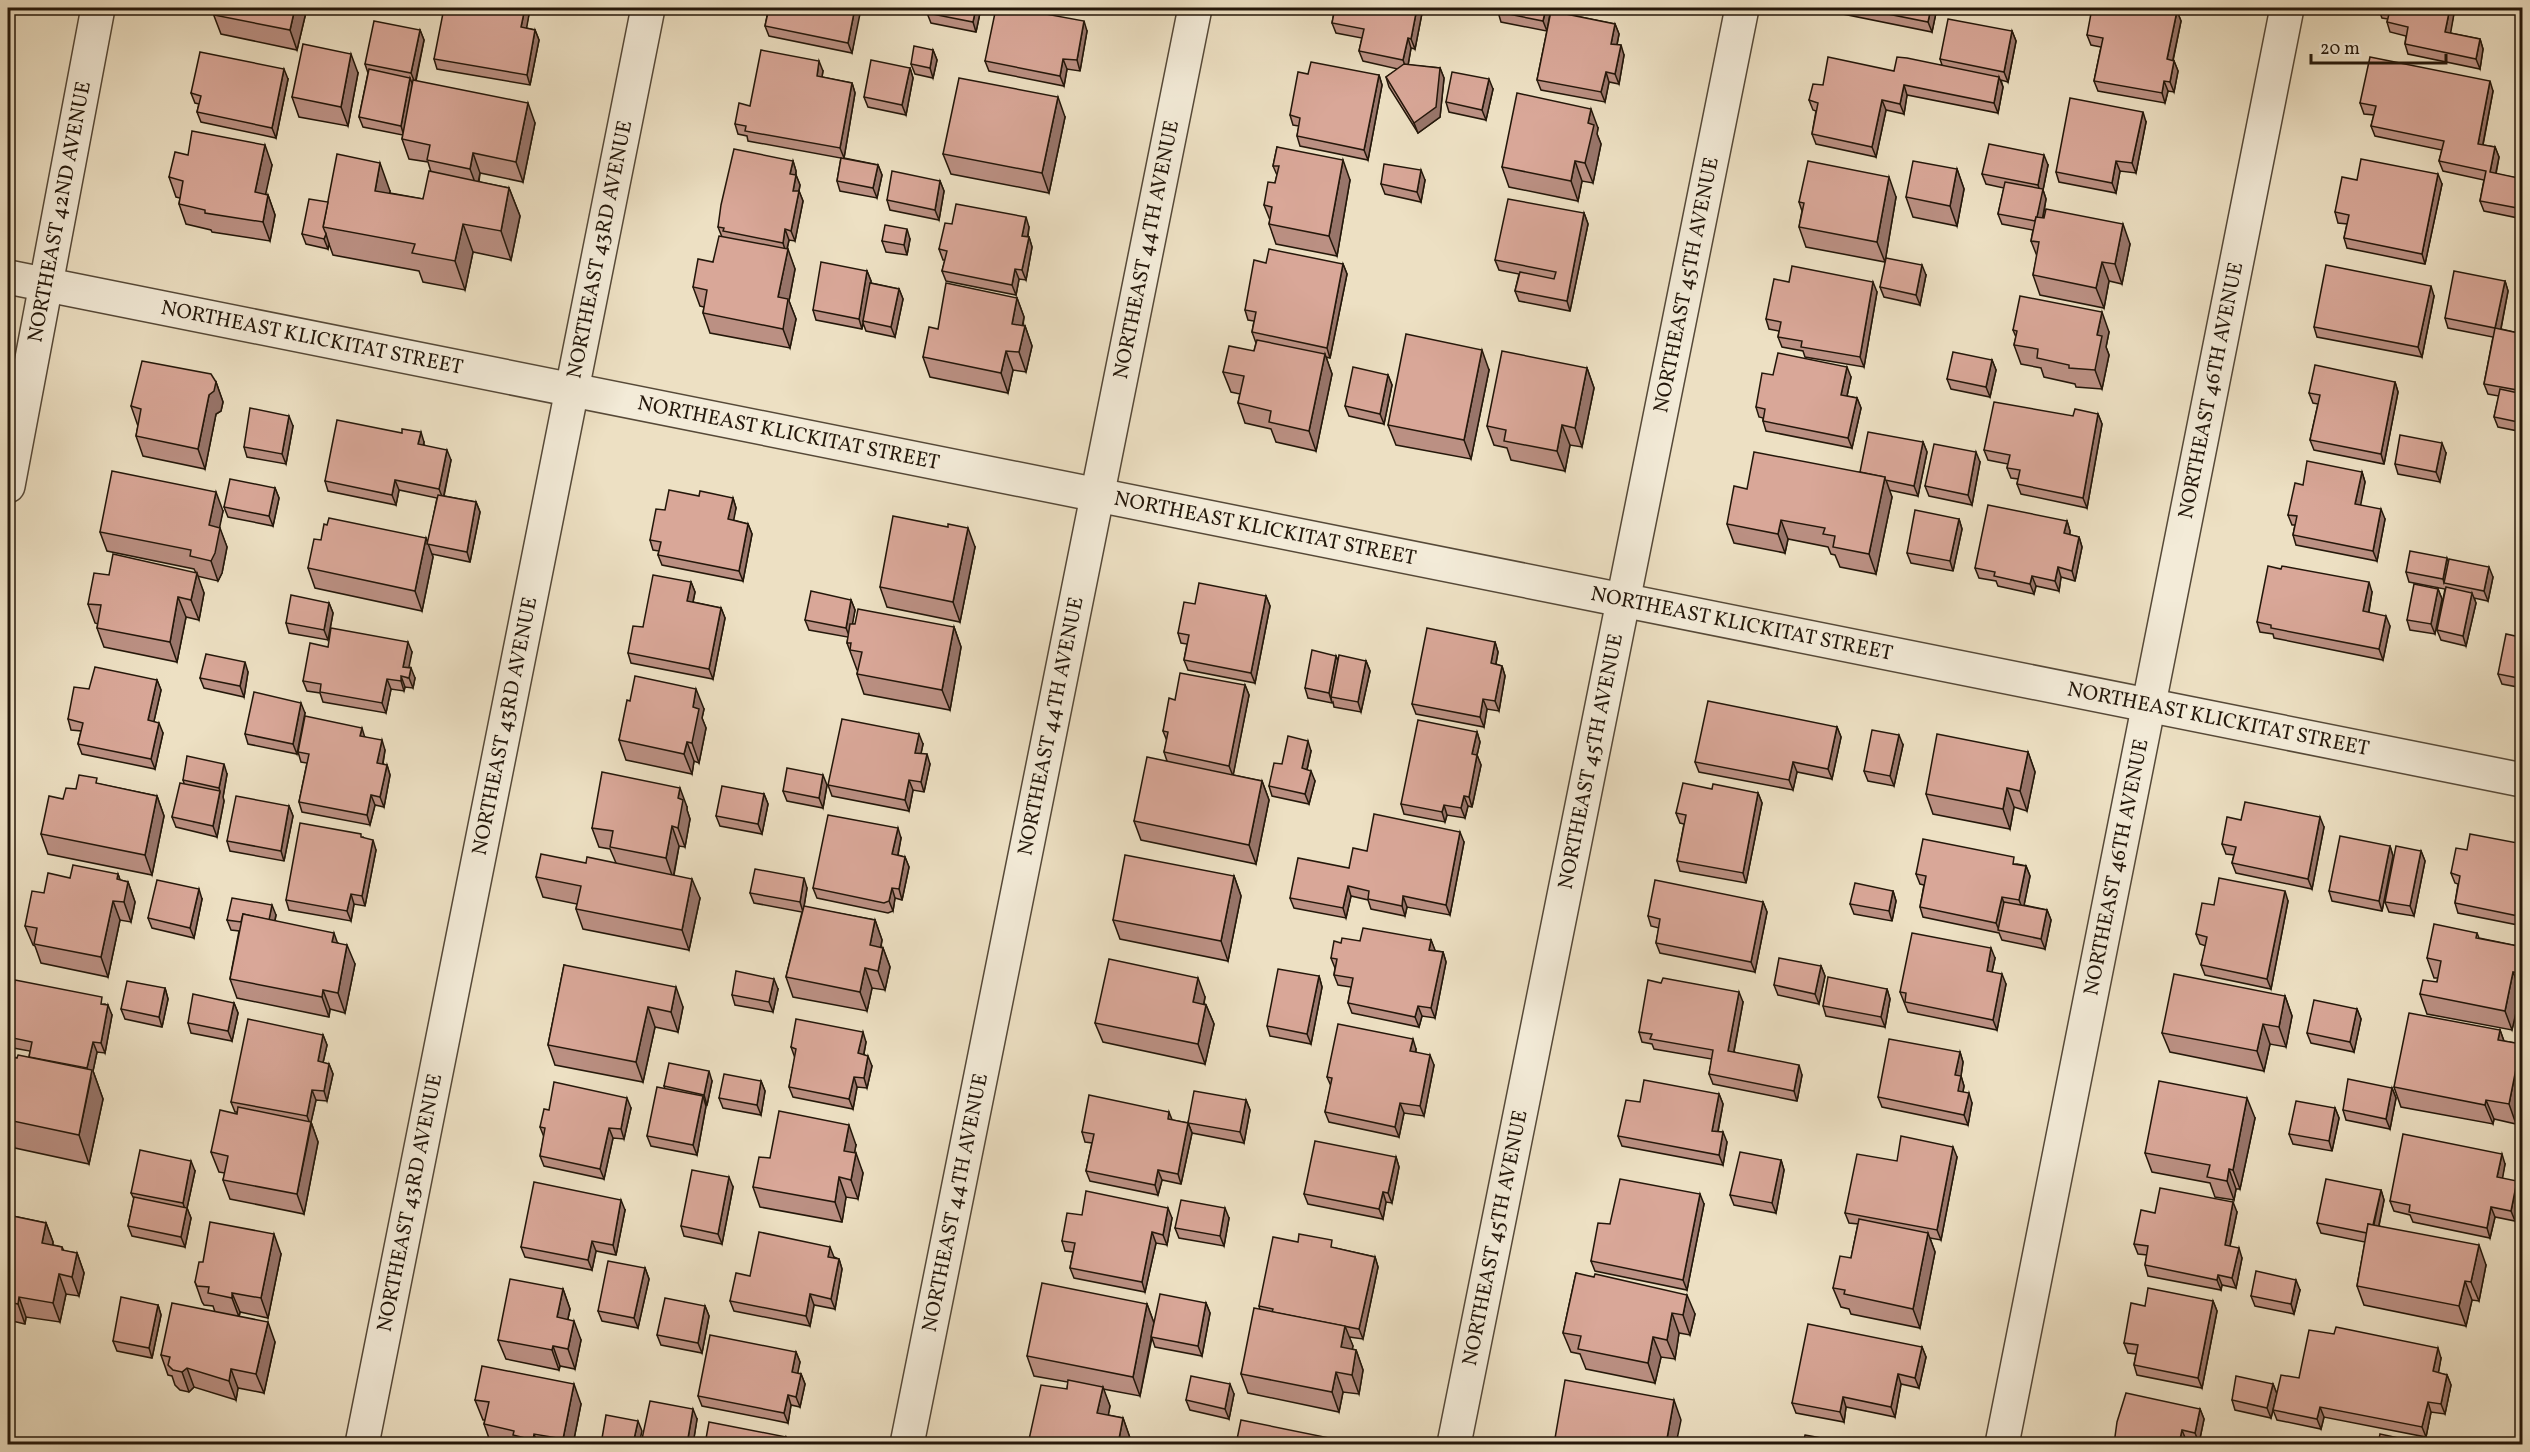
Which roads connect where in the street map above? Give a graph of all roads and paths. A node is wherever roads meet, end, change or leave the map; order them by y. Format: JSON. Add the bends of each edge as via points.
{"nodes":[{"id":1,"x":98,"y":8,"type":"edge"},
{"id":2,"x":648,"y":8,"type":"edge"},
{"id":3,"x":1196,"y":8,"type":"edge"},
{"id":4,"x":1742,"y":8,"type":"edge"},
{"id":5,"x":2287,"y":8,"type":"edge"},
{"id":6,"x":8,"y":277,"type":"edge"},
{"id":7,"x":47,"y":284,"type":"junction"},
{"id":8,"x":573,"y":390,"type":"junction"},
{"id":9,"x":8,"y":486,"type":"edge"},
{"id":10,"x":1098,"y":495,"type":"junction"},
{"id":11,"x":1623,"y":601,"type":"junction"},
{"id":12,"x":2148,"y":706,"type":"junction"},
{"id":13,"x":2523,"y":780,"type":"edge"},
{"id":14,"x":362,"y":1444,"type":"edge"},
{"id":15,"x":908,"y":1444,"type":"edge"},
{"id":16,"x":1454,"y":1444,"type":"edge"},
{"id":17,"x":2002,"y":1444,"type":"edge"}],
"edges":[{"from":1,"to":7,"type":"street","name":"NORTHEAST 42ND AVENUE"},
{"from":2,"to":8,"type":"street","name":"NORTHEAST 43RD AVENUE"},
{"from":3,"to":10,"type":"street","name":"NORTHEAST 44TH AVENUE"},
{"from":4,"to":11,"type":"street","name":"NORTHEAST 45TH AVENUE"},
{"from":5,"to":12,"type":"street","name":"NORTHEAST 46TH AVENUE"},
{"from":6,"to":7,"type":"street","name":"NORTHEAST KLICKITAT STREET"},
{"from":7,"to":8,"type":"street","name":"NORTHEAST KLICKITAT STREET"},
{"from":7,"to":9,"type":"street","name":"NORTHEAST 42ND AVENUE"},
{"from":8,"to":10,"type":"street","name":"NORTHEAST KLICKITAT STREET"},
{"from":8,"to":14,"type":"street","name":"NORTHEAST 43RD AVENUE"},
{"from":10,"to":11,"type":"street","name":"NORTHEAST KLICKITAT STREET"},
{"from":10,"to":15,"type":"street","name":"NORTHEAST 44TH AVENUE"},
{"from":11,"to":12,"type":"street","name":"NORTHEAST KLICKITAT STREET"},
{"from":11,"to":16,"type":"street","name":"NORTHEAST 45TH AVENUE"},
{"from":12,"to":13,"type":"street","name":"NORTHEAST KLICKITAT STREET"},
{"from":12,"to":17,"type":"street","name":"NORTHEAST 46TH AVENUE"}]}
